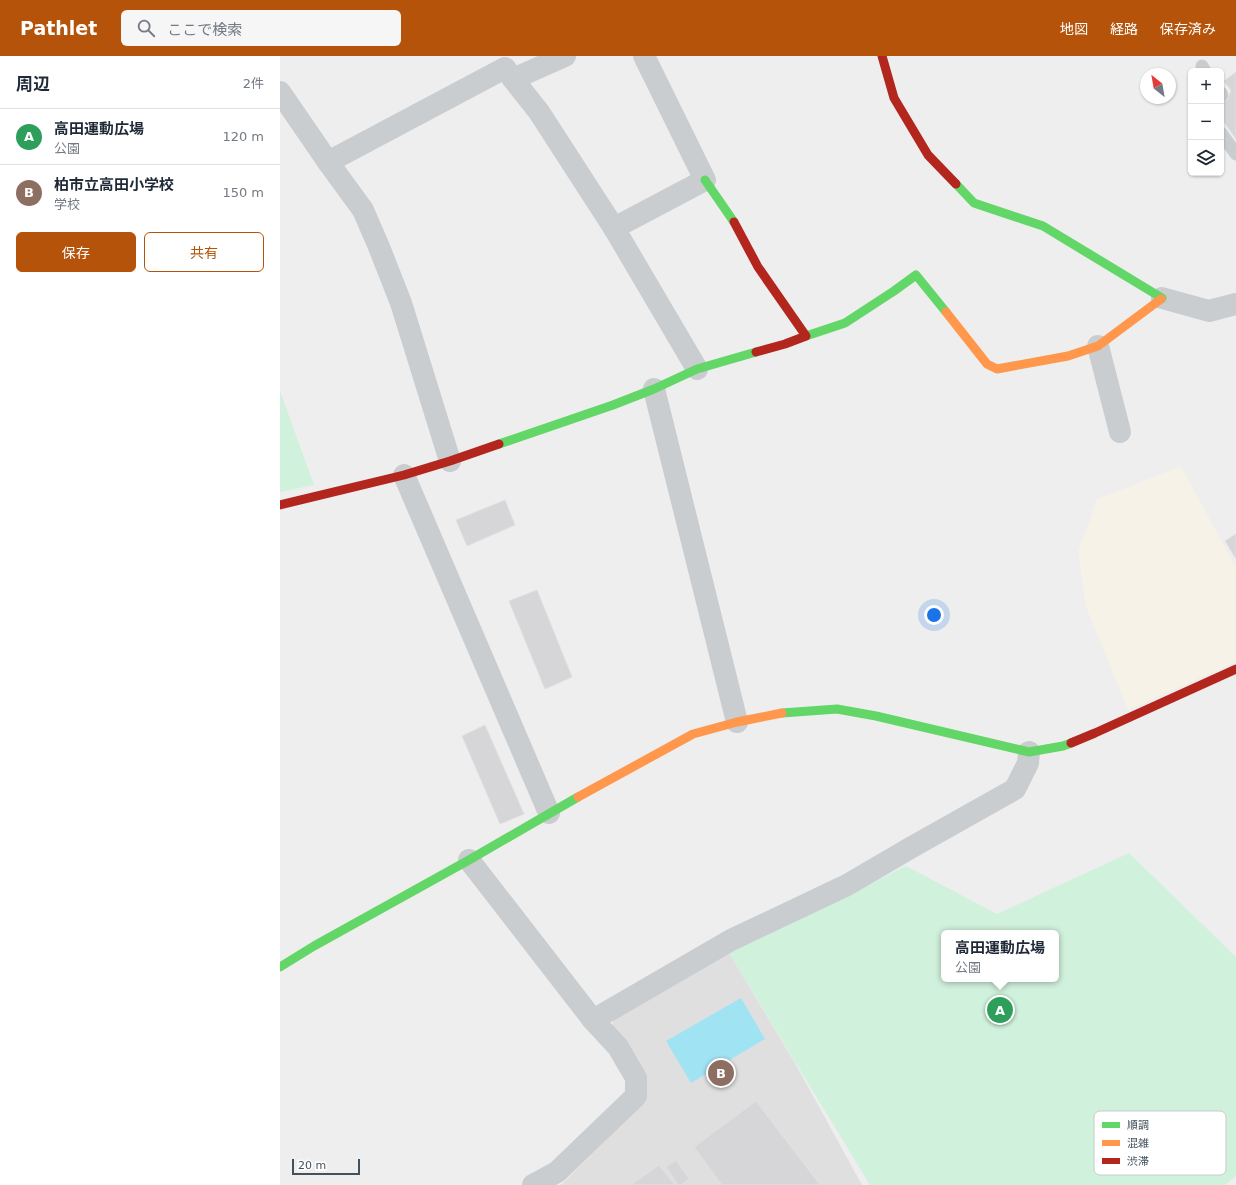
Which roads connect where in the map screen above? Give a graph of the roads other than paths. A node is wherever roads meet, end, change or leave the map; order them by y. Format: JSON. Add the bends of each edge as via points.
{"nodes":[{"id":1,"x":565,"y":56,"type":"edge"},
{"id":2,"x":644,"y":56,"type":"edge"},
{"id":3,"x":882,"y":56,"type":"edge"},
{"id":4,"x":504,"y":68,"type":"edge"},
{"id":5,"x":280,"y":92,"type":"edge"},
{"id":6,"x":1224,"y":137,"type":"edge"},
{"id":7,"x":1236,"y":154,"type":"edge"},
{"id":8,"x":328,"y":162,"type":"junction"},
{"id":9,"x":705,"y":180,"type":"junction"},
{"id":10,"x":614,"y":228,"type":"junction"},
{"id":11,"x":1162,"y":298,"type":"junction"},
{"id":12,"x":1236,"y":304,"type":"edge"},
{"id":13,"x":806,"y":336,"type":"junction"},
{"id":14,"x":1098,"y":346,"type":"junction"},
{"id":15,"x":697,"y":369,"type":"junction"},
{"id":16,"x":654,"y":389,"type":"junction"},
{"id":17,"x":1120,"y":432,"type":"dead end"},
{"id":18,"x":450,"y":461,"type":"junction"},
{"id":19,"x":404,"y":475,"type":"junction"},
{"id":20,"x":280,"y":505,"type":"edge"},
{"id":21,"x":1236,"y":669,"type":"edge"},
{"id":22,"x":737,"y":722,"type":"junction"},
{"id":23,"x":1029,"y":752,"type":"junction"},
{"id":24,"x":549,"y":813,"type":"junction"},
{"id":25,"x":469,"y":860,"type":"junction"},
{"id":26,"x":280,"y":967,"type":"edge"},
{"id":27,"x":592,"y":1020,"type":"junction"},
{"id":28,"x":533,"y":1185,"type":"edge"}],
"edges":[{"from":1,"to":4,"type":"street"},
{"from":2,"to":9,"type":"street"},
{"from":3,"to":11,"type":"street","via":[[894,98],[928,155],[974,203],[1043,226]]},
{"from":4,"to":8,"type":"street"},
{"from":4,"to":10,"type":"street","via":[[539,112]]},
{"from":5,"to":8,"type":"street"},
{"from":6,"to":7,"type":"lane"},
{"from":8,"to":18,"type":"street","via":[[363,210],[379,247],[401,303]]},
{"from":9,"to":10,"type":"street"},
{"from":9,"to":13,"type":"street","via":[[734,223],[758,267]]},
{"from":10,"to":15,"type":"street"},
{"from":11,"to":12,"type":"street","via":[[1209,311]]},
{"from":11,"to":14,"type":"street"},
{"from":13,"to":14,"type":"street","via":[[845,324],[916,275],[987,364],[997,369],[1068,356]]},
{"from":13,"to":15,"type":"street"},
{"from":14,"to":17,"type":"street"},
{"from":15,"to":16,"type":"street"},
{"from":16,"to":18,"type":"street"},
{"from":16,"to":22,"type":"street"},
{"from":18,"to":19,"type":"street"},
{"from":19,"to":20,"type":"street"},
{"from":19,"to":24,"type":"street"},
{"from":21,"to":23,"type":"street","via":[[1063,746]]},
{"from":22,"to":23,"type":"street","via":[[790,712],[837,709]]},
{"from":22,"to":24,"type":"street","via":[[693,734]]},
{"from":23,"to":27,"type":"street","via":[[1028,763],[1015,789],[847,885],[731,940]]},
{"from":24,"to":25,"type":"street"},
{"from":25,"to":26,"type":"street"},
{"from":25,"to":27,"type":"street"},
{"from":27,"to":28,"type":"street","via":[[618,1047],[636,1078],[636,1096],[557,1172]]}]}
